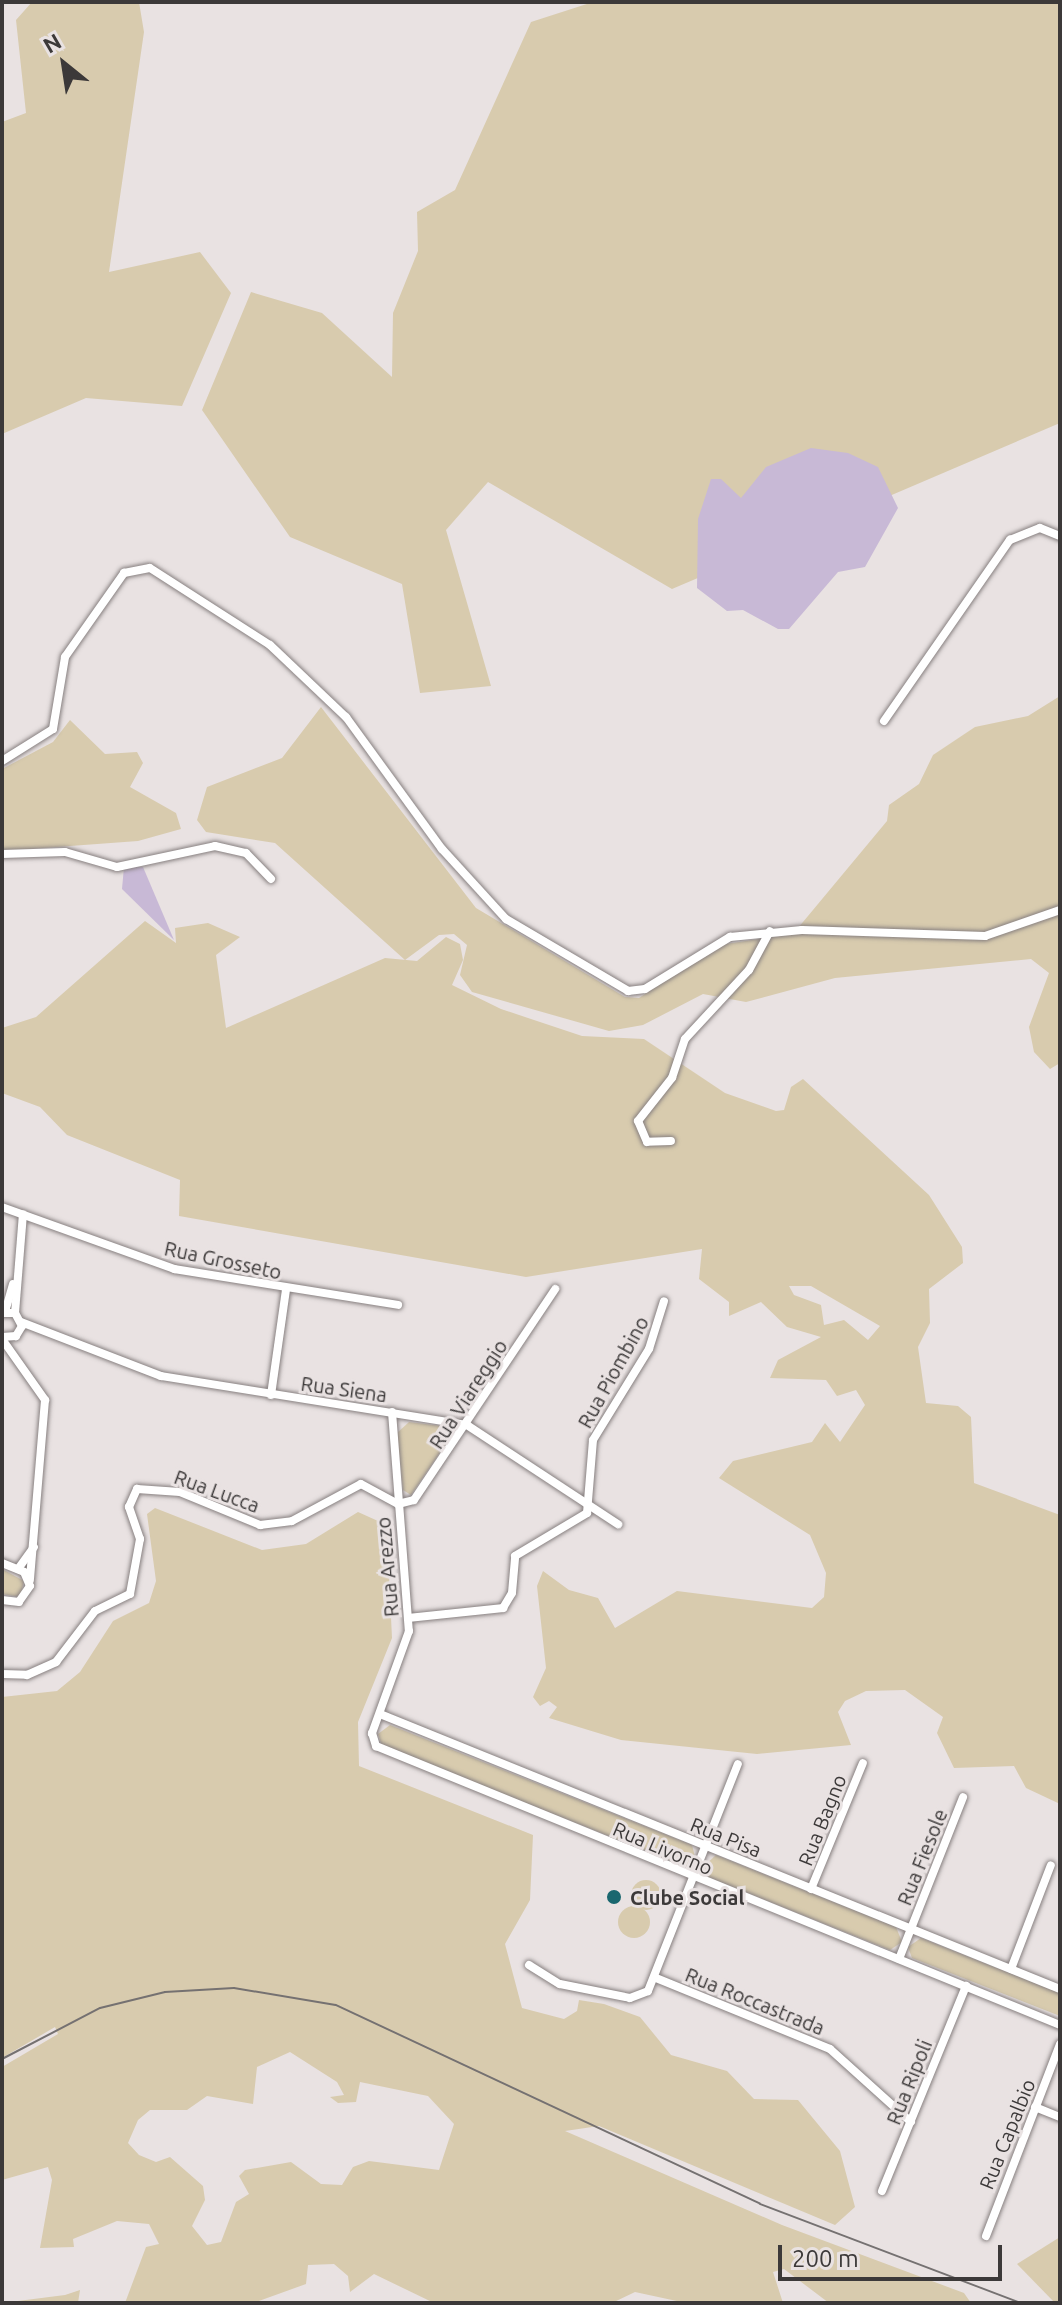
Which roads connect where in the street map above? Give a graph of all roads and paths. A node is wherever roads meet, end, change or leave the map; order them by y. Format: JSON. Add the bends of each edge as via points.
{"nodes":[{"id":1,"x":1060,"y":536,"type":"edge"},
{"id":2,"x":884,"y":721,"type":"dead end"},
{"id":3,"x":2,"y":761,"type":"edge"},
{"id":4,"x":2,"y":854,"type":"edge"},
{"id":5,"x":271,"y":879,"type":"dead end"},
{"id":6,"x":1060,"y":910,"type":"edge"},
{"id":7,"x":770,"y":931,"type":"junction"},
{"id":8,"x":671,"y":1141,"type":"dead end"},
{"id":9,"x":2,"y":1207,"type":"edge"},
{"id":10,"x":23,"y":1214,"type":"junction"},
{"id":11,"x":286,"y":1289,"type":"junction"},
{"id":12,"x":555,"y":1289,"type":"dead end"},
{"id":13,"x":664,"y":1301,"type":"dead end"},
{"id":14,"x":398,"y":1305,"type":"dead end"},
{"id":15,"x":7,"y":1313,"type":"edge"},
{"id":16,"x":21,"y":1322,"type":"junction"},
{"id":17,"x":17,"y":1334,"type":"junction"},
{"id":18,"x":43,"y":1335,"type":"junction"},
{"id":19,"x":2,"y":1338,"type":"edge"},
{"id":20,"x":17,"y":1358,"type":"junction"},
{"id":21,"x":271,"y":1395,"type":"junction"},
{"id":22,"x":392,"y":1412,"type":"junction"},
{"id":23,"x":467,"y":1425,"type":"junction"},
{"id":24,"x":398,"y":1504,"type":"junction"},
{"id":25,"x":591,"y":1507,"type":"junction"},
{"id":26,"x":618,"y":1524,"type":"dead end"},
{"id":27,"x":34,"y":1547,"type":"junction"},
{"id":28,"x":2,"y":1563,"type":"edge"},
{"id":29,"x":18,"y":1569,"type":"junction"},
{"id":30,"x":30,"y":1580,"type":"junction"},
{"id":31,"x":2,"y":1600,"type":"edge"},
{"id":32,"x":408,"y":1618,"type":"junction"},
{"id":33,"x":2,"y":1674,"type":"edge"},
{"id":34,"x":380,"y":1714,"type":"junction"},
{"id":35,"x":863,"y":1763,"type":"dead end"},
{"id":36,"x":738,"y":1764,"type":"dead end"},
{"id":37,"x":963,"y":1797,"type":"dead end"},
{"id":38,"x":705,"y":1846,"type":"junction"},
{"id":39,"x":1051,"y":1865,"type":"dead end"},
{"id":40,"x":692,"y":1878,"type":"junction"},
{"id":41,"x":811,"y":1889,"type":"junction"},
{"id":42,"x":911,"y":1929,"type":"junction"},
{"id":43,"x":899,"y":1959,"type":"junction"},
{"id":44,"x":529,"y":1965,"type":"dead end"},
{"id":45,"x":1011,"y":1969,"type":"junction"},
{"id":46,"x":656,"y":1978,"type":"junction"},
{"id":47,"x":966,"y":1986,"type":"junction"},
{"id":48,"x":1060,"y":1989,"type":"edge"},
{"id":49,"x":1060,"y":2025,"type":"edge"},
{"id":50,"x":1060,"y":2044,"type":"edge"},
{"id":51,"x":1035,"y":2107,"type":"junction"},
{"id":52,"x":1060,"y":2117,"type":"edge"},
{"id":53,"x":911,"y":2122,"type":"junction"},
{"id":54,"x":882,"y":2191,"type":"dead end"},
{"id":55,"x":986,"y":2236,"type":"dead end"}],
"edges":[{"from":1,"to":2,"type":"street","via":[[1040,528],[1010,540]]},
{"from":3,"to":7,"type":"street","via":[[53,729],[65,657],[124,573],[150,568],[270,645],[346,717],[442,849],[506,919],[617,986],[645,989],[721,939]]},
{"from":4,"to":5,"type":"street","via":[[65,852],[117,867],[215,846],[246,853]]},
{"from":6,"to":7,"type":"street","via":[[985,936]]},
{"from":7,"to":8,"type":"street","via":[[749,970],[685,1039],[672,1078],[638,1121],[647,1142]]},
{"from":9,"to":10,"type":"street","name":"Rua Grosseto"},
{"from":10,"to":11,"type":"street","name":"Rua Grosseto","via":[[174,1269]]},
{"from":10,"to":15,"type":"street"},
{"from":11,"to":14,"type":"street","name":"Rua Grosseto"},
{"from":11,"to":21,"type":"street"},
{"from":12,"to":23,"type":"street","name":"Rua Viareggio"},
{"from":13,"to":25,"type":"street","name":"Rua Piombino","via":[[649,1349],[593,1440]]},
{"from":15,"to":16,"type":"street"},
{"from":16,"to":17,"type":"street"},
{"from":16,"to":18,"type":"street","name":"Rua Siena"},
{"from":17,"to":18,"type":"street","name":"Rua Siena"},
{"from":17,"to":19,"type":"street","name":"Rua Siena"},
{"from":17,"to":20,"type":"street"},
{"from":18,"to":21,"type":"street","name":"Rua Siena","via":[[161,1376]]},
{"from":19,"to":20,"type":"street"},
{"from":20,"to":27,"type":"street","via":[[45,1400]]},
{"from":21,"to":22,"type":"street","name":"Rua Siena"},
{"from":22,"to":23,"type":"street","name":"Rua Siena"},
{"from":22,"to":24,"type":"street","name":"Rua Arezzo"},
{"from":23,"to":24,"type":"street","name":"Rua Viareggio","via":[[420,1495]]},
{"from":23,"to":25,"type":"street","name":"Rua Siena"},
{"from":24,"to":32,"type":"street","name":"Rua Arezzo"},
{"from":24,"to":33,"type":"street","name":"Rua Lucca","via":[[361,1484],[292,1521],[260,1525],[180,1492],[137,1489],[129,1507],[140,1539],[130,1594],[95,1611],[56,1662],[27,1675]]},
{"from":25,"to":26,"type":"street","name":"Rua Siena"},
{"from":25,"to":32,"type":"street","via":[[515,1556],[512,1593],[503,1608]]},
{"from":27,"to":29,"type":"street"},
{"from":27,"to":30,"type":"street"},
{"from":28,"to":29,"type":"street"},
{"from":29,"to":30,"type":"street"},
{"from":30,"to":31,"type":"street","via":[[30,1591],[19,1602]]},
{"from":32,"to":34,"type":"street","name":"Rua Arezzo","via":[[407,1642]]},
{"from":34,"to":38,"type":"street","name":"Rua Pisa"},
{"from":34,"to":40,"type":"street","name":"Rua Livorno","via":[[372,1733],[381,1750]]},
{"from":35,"to":41,"type":"street","name":"Rua Bagno"},
{"from":36,"to":38,"type":"street"},
{"from":37,"to":42,"type":"street","name":"Rua Fiesole"},
{"from":38,"to":40,"type":"street"},
{"from":38,"to":41,"type":"street","name":"Rua Pisa"},
{"from":39,"to":45,"type":"street"},
{"from":40,"to":43,"type":"street","name":"Rua Livorno"},
{"from":40,"to":46,"type":"street"},
{"from":41,"to":42,"type":"street","name":"Rua Pisa"},
{"from":42,"to":43,"type":"street","name":"Rua Fiesole"},
{"from":42,"to":45,"type":"street","name":"Rua Pisa"},
{"from":43,"to":47,"type":"street","name":"Rua Livorno"},
{"from":44,"to":46,"type":"street","via":[[560,1984],[630,1998],[643,1996]]},
{"from":45,"to":48,"type":"street","name":"Rua Pisa"},
{"from":46,"to":53,"type":"street","name":"Rua Roccastrada","via":[[830,2049]]},
{"from":47,"to":49,"type":"street","name":"Rua Livorno"},
{"from":47,"to":53,"type":"street","name":"Rua Ripoli"},
{"from":50,"to":51,"type":"street","name":"Rua Capalbio"},
{"from":51,"to":52,"type":"street"},
{"from":51,"to":55,"type":"street","name":"Rua Capalbio"},
{"from":53,"to":54,"type":"street","name":"Rua Ripoli"}]}
